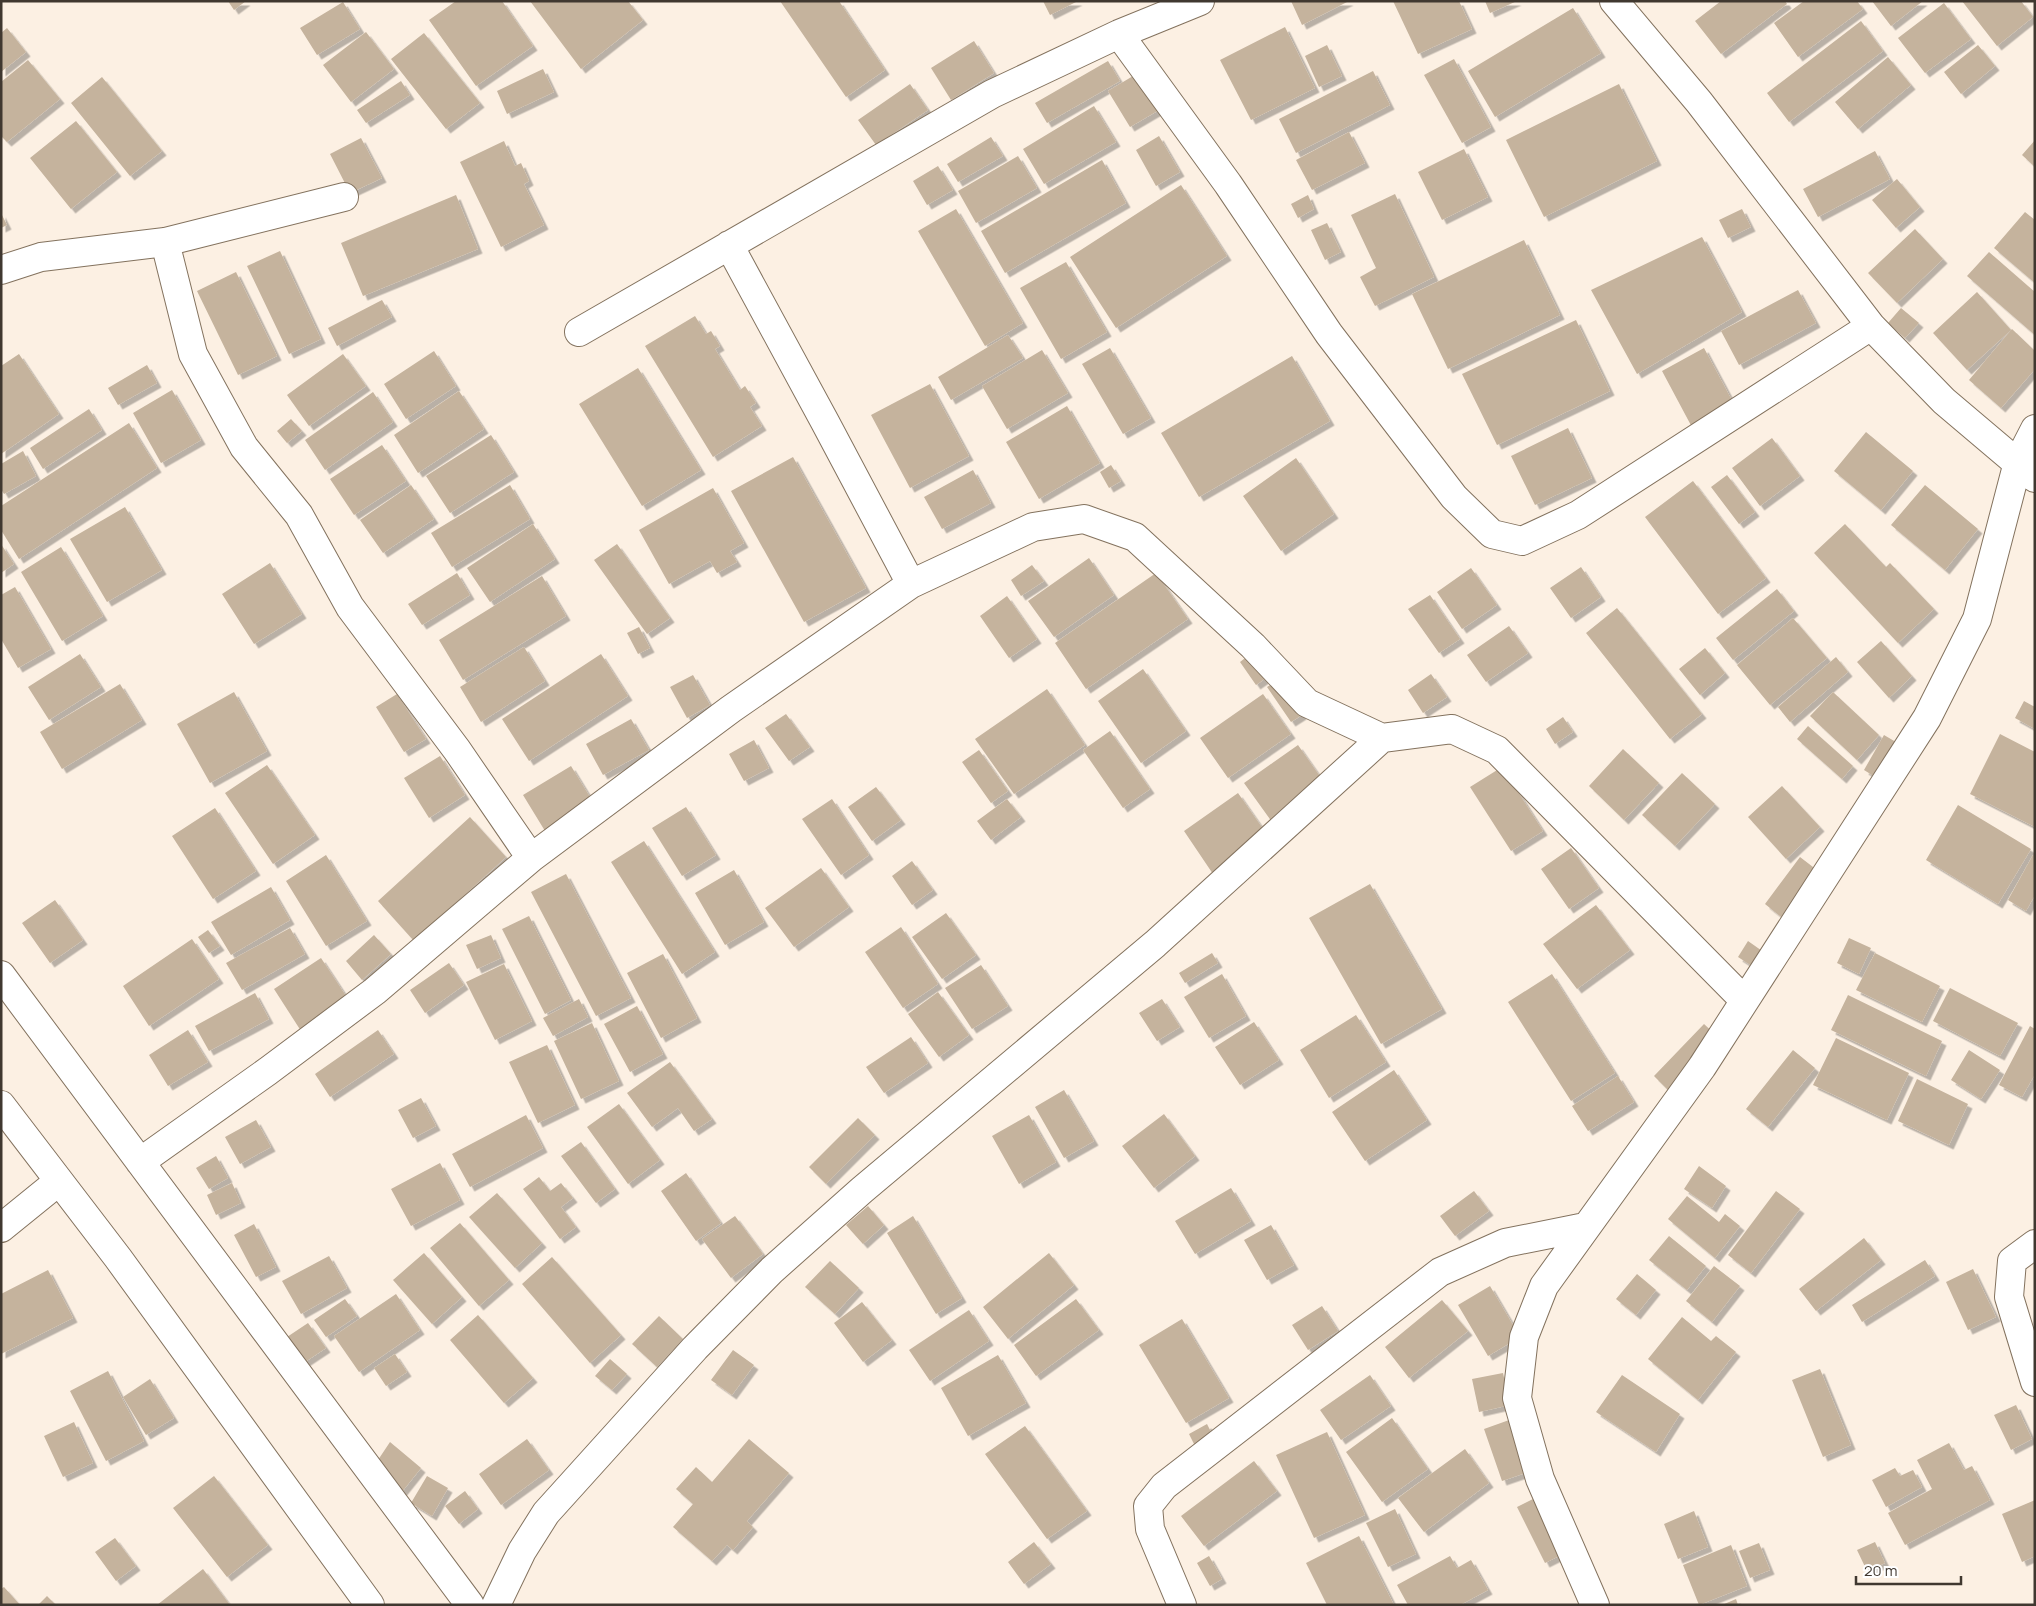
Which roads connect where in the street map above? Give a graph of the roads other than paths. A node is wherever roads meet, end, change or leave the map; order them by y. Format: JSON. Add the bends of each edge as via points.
{"nodes":[{"id":1,"x":1200,"y":1,"type":"edge"},
{"id":2,"x":1614,"y":1,"type":"edge"},
{"id":3,"x":1119,"y":34,"type":"junction"},
{"id":4,"x":344,"y":197,"type":"dead end"},
{"id":5,"x":165,"y":242,"type":"junction"},
{"id":6,"x":729,"y":245,"type":"junction"},
{"id":7,"x":1,"y":270,"type":"edge"},
{"id":8,"x":1871,"y":326,"type":"junction"},
{"id":9,"x":579,"y":332,"type":"dead end"},
{"id":10,"x":2035,"y":429,"type":"edge"},
{"id":11,"x":2026,"y":470,"type":"edge"},
{"id":12,"x":910,"y":584,"type":"junction"},
{"id":13,"x":1382,"y":738,"type":"junction"},
{"id":14,"x":531,"y":858,"type":"junction"},
{"id":15,"x":1,"y":975,"type":"edge"},
{"id":16,"x":1744,"y":1000,"type":"junction"},
{"id":17,"x":1,"y":1105,"type":"edge"},
{"id":18,"x":140,"y":1162,"type":"junction"},
{"id":19,"x":60,"y":1181,"type":"junction"},
{"id":20,"x":1585,"y":1227,"type":"junction"},
{"id":21,"x":1,"y":1228,"type":"edge"},
{"id":22,"x":2035,"y":1244,"type":"edge"},
{"id":23,"x":2035,"y":1382,"type":"edge"},
{"id":24,"x":370,"y":1605,"type":"edge"},
{"id":25,"x":470,"y":1605,"type":"edge"},
{"id":26,"x":496,"y":1605,"type":"edge"},
{"id":27,"x":1182,"y":1605,"type":"edge"},
{"id":28,"x":1596,"y":1605,"type":"edge"}],
"edges":[{"from":1,"to":3,"type":"street"},
{"from":2,"to":8,"type":"street","via":[[1699,102]]},
{"from":3,"to":6,"type":"street","via":[[992,94]]},
{"from":3,"to":8,"type":"street","via":[[1228,184],[1329,334],[1454,497],[1492,534],[1522,541],[1578,515]]},
{"from":4,"to":5,"type":"street"},
{"from":5,"to":7,"type":"street","via":[[41,257]]},
{"from":5,"to":14,"type":"street","via":[[193,354],[244,447],[299,515],[350,606],[457,750]]},
{"from":6,"to":9,"type":"street"},
{"from":6,"to":12,"type":"street"},
{"from":8,"to":11,"type":"street","via":[[1944,400]]},
{"from":10,"to":11,"type":"street"},
{"from":11,"to":16,"type":"street","via":[[1976,619],[1927,718]]},
{"from":12,"to":13,"type":"street","via":[[1033,526],[1084,519],[1135,537],[1253,646],[1307,703]]},
{"from":12,"to":14,"type":"street","via":[[731,709]]},
{"from":13,"to":16,"type":"street","via":[[1452,729],[1497,750]]},
{"from":13,"to":26,"type":"street","via":[[1155,944],[772,1270],[695,1348],[546,1513],[522,1550]]},
{"from":14,"to":18,"type":"street","via":[[375,991]]},
{"from":15,"to":18,"type":"street"},
{"from":16,"to":20,"type":"street","via":[[1702,1067]]},
{"from":17,"to":19,"type":"street"},
{"from":18,"to":25,"type":"street"},
{"from":19,"to":21,"type":"street"},
{"from":19,"to":24,"type":"street"},
{"from":20,"to":27,"type":"street","via":[[1505,1244],[1440,1272],[1164,1486],[1148,1506],[1150,1529]]},
{"from":20,"to":28,"type":"street","via":[[1544,1286],[1524,1337],[1517,1398],[1540,1480]]},
{"from":22,"to":23,"type":"street","via":[[2012,1261],[2009,1297]]}]}
